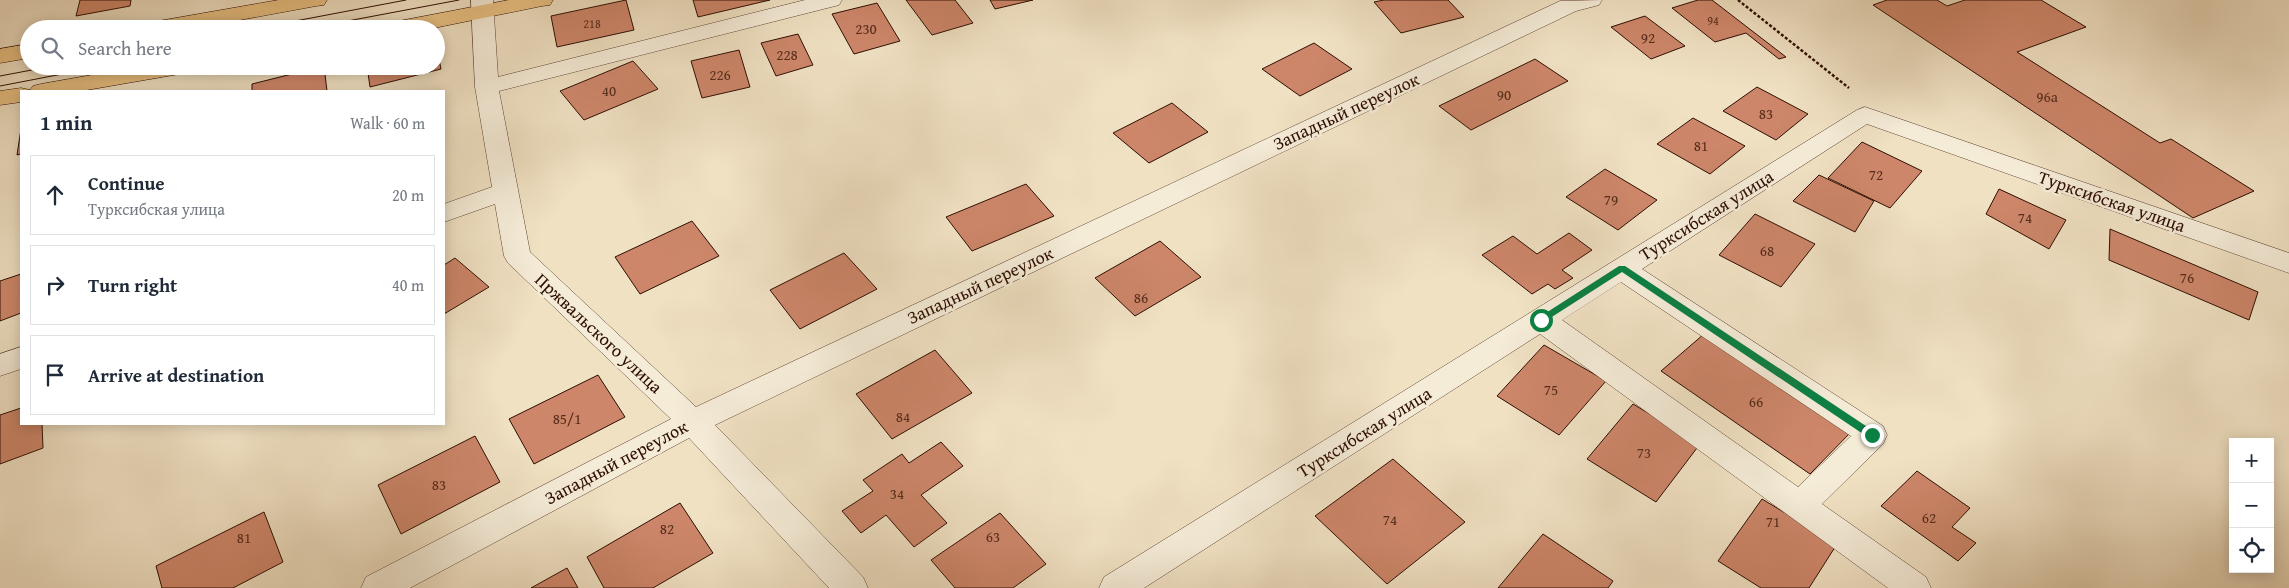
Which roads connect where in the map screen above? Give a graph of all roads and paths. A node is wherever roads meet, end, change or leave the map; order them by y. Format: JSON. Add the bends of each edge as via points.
{"nodes":[{"id":1,"x":316,"y":0,"type":"edge"},
{"id":2,"x":542,"y":0,"type":"edge"},
{"id":3,"x":831,"y":0,"type":"edge"},
{"id":4,"x":1591,"y":0,"type":"edge"},
{"id":5,"x":1738,"y":0,"type":"edge"},
{"id":6,"x":482,"y":6,"type":"edge"},
{"id":7,"x":204,"y":20,"type":"edge"},
{"id":8,"x":428,"y":20,"type":"edge"},
{"id":9,"x":20,"y":53,"type":"edge"},
{"id":10,"x":0,"y":56,"type":"edge"},
{"id":11,"x":133,"y":75,"type":"edge"},
{"id":12,"x":487,"y":87,"type":"junction"},
{"id":13,"x":47,"y":90,"type":"edge"},
{"id":14,"x":20,"y":95,"type":"edge"},
{"id":15,"x":0,"y":98,"type":"edge"},
{"id":16,"x":1864,"y":114,"type":"junction"},
{"id":17,"x":506,"y":191,"type":"junction"},
{"id":18,"x":445,"y":213,"type":"edge"},
{"id":19,"x":2289,"y":263,"type":"edge"},
{"id":20,"x":1622,"y":268,"type":"junction"},
{"id":21,"x":1541,"y":320,"type":"junction"},
{"id":22,"x":20,"y":358,"type":"edge"},
{"id":23,"x":0,"y":365,"type":"edge"},
{"id":24,"x":693,"y":422,"type":"junction"},
{"id":25,"x":1800,"y":506,"type":"junction"},
{"id":26,"x":378,"y":588,"type":"edge"},
{"id":27,"x":851,"y":588,"type":"edge"},
{"id":28,"x":1116,"y":588,"type":"edge"},
{"id":29,"x":1914,"y":588,"type":"edge"}],
"edges":[{"from":1,"to":7,"type":"highway"},
{"from":2,"to":6,"type":"highway"},
{"from":3,"to":12,"type":"street"},
{"from":4,"to":24,"type":"street","name":"Западный переулок","via":[[1559,10]]},
{"from":5,"to":16,"type":"path","via":[[1852,92]]},
{"from":6,"to":8,"type":"highway"},
{"from":6,"to":12,"type":"street","name":"Пржвальского улица"},
{"from":9,"to":10,"type":"highway"},
{"from":11,"to":13,"type":"highway"},
{"from":12,"to":17,"type":"street","name":"Пржвальского улица"},
{"from":14,"to":15,"type":"highway"},
{"from":16,"to":19,"type":"street","name":"Турксибская улица"},
{"from":16,"to":20,"type":"street","name":"Турксибская улица"},
{"from":17,"to":18,"type":"street"},
{"from":17,"to":24,"type":"street","name":"Пржвальского улица","via":[[517,256]]},
{"from":20,"to":21,"type":"street","name":"Турксибская улица"},
{"from":20,"to":25,"type":"street","via":[[1872,435]]},
{"from":21,"to":25,"type":"street"},
{"from":21,"to":28,"type":"street","name":"Турксибская улица"},
{"from":22,"to":23,"type":"street"},
{"from":24,"to":26,"type":"street","name":"Западный переулок"},
{"from":24,"to":27,"type":"street","name":"Пржвальского улица"},
{"from":25,"to":29,"type":"street"}]}
